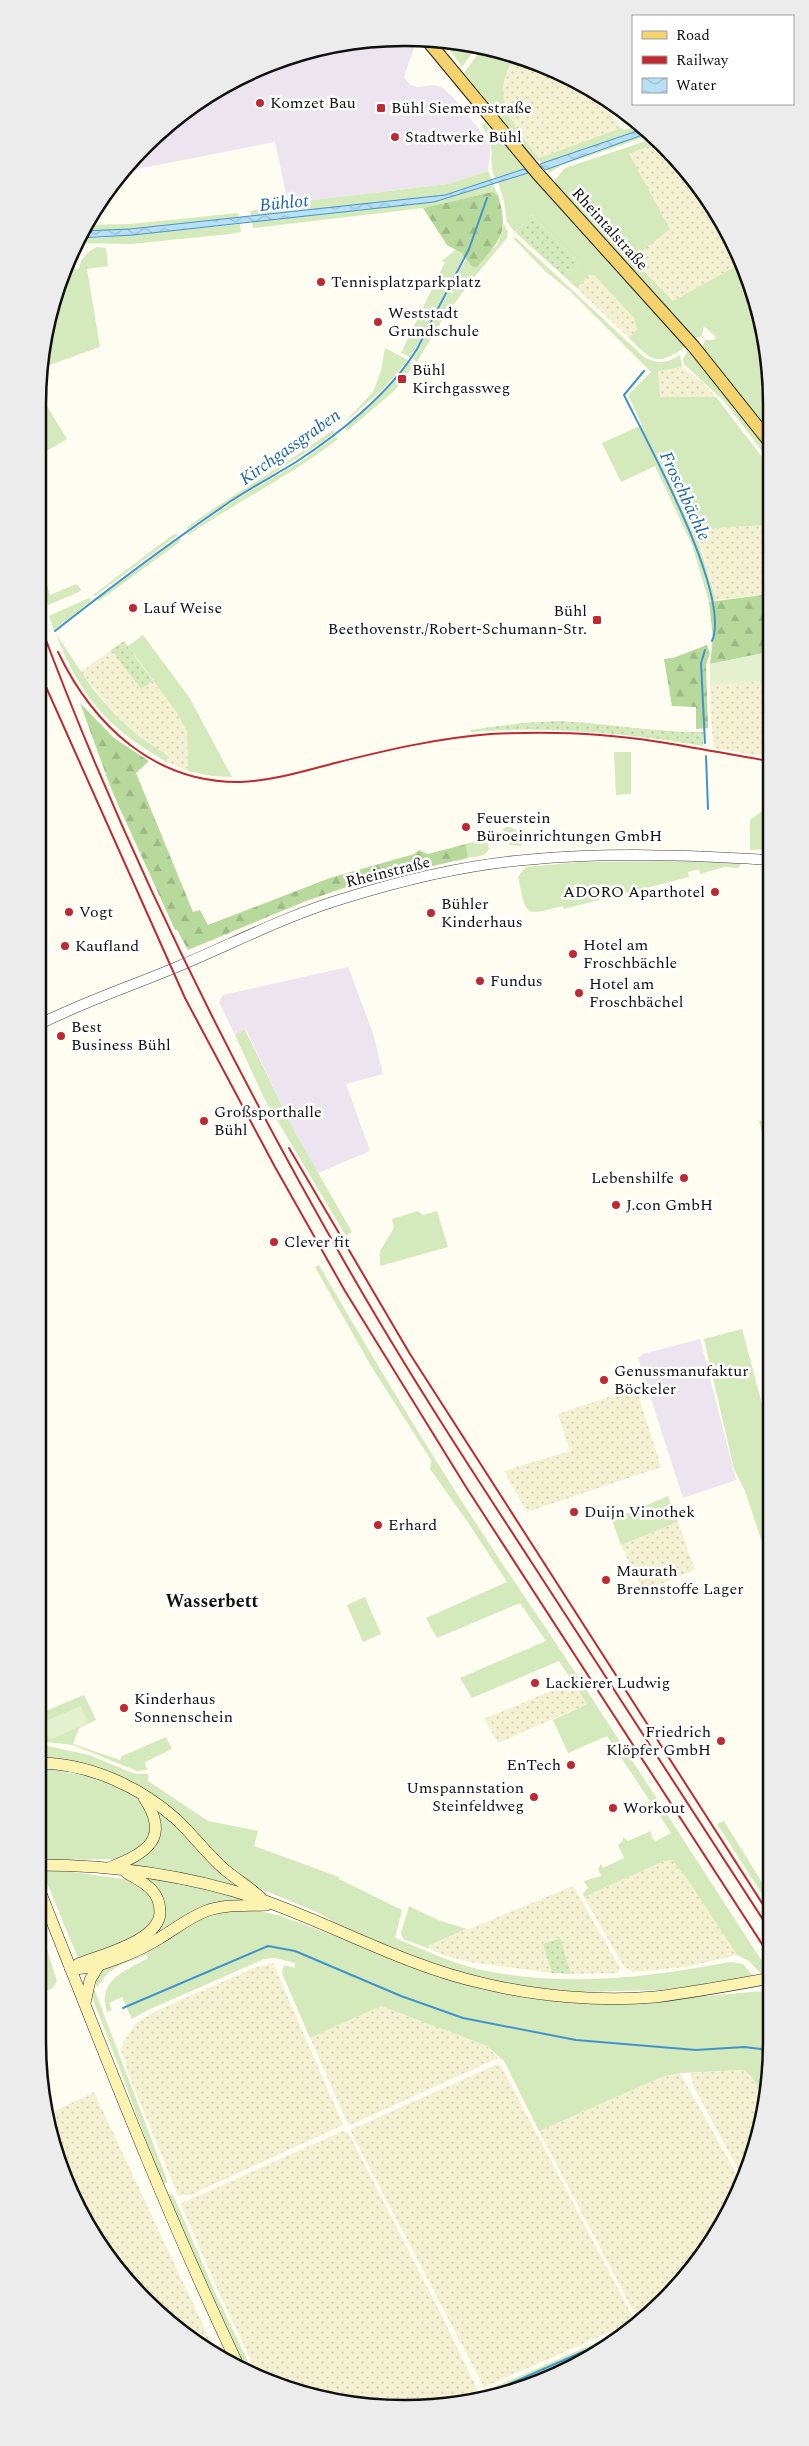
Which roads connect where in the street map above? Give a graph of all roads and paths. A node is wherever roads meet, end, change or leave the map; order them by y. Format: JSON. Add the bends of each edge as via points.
{"nodes":[{"id":1,"x":433,"y":47,"type":"edge"},
{"id":2,"x":763,"y":434,"type":"edge"},
{"id":3,"x":763,"y":860,"type":"edge"},
{"id":4,"x":46,"y":1020,"type":"edge"},
{"id":5,"x":46,"y":1764,"type":"edge"},
{"id":6,"x":141,"y":1794,"type":"junction"},
{"id":7,"x":46,"y":1865,"type":"edge"},
{"id":8,"x":115,"y":1869,"type":"junction"},
{"id":9,"x":264,"y":1901,"type":"junction"},
{"id":10,"x":276,"y":1905,"type":"junction"},
{"id":11,"x":46,"y":1906,"type":"edge"},
{"id":12,"x":99,"y":1965,"type":"junction"},
{"id":13,"x":70,"y":1968,"type":"junction"},
{"id":14,"x":763,"y":1980,"type":"edge"},
{"id":15,"x":85,"y":2003,"type":"junction"},
{"id":16,"x":234,"y":2357,"type":"edge"}],
"edges":[{"from":1,"to":2,"type":"main road","name":"Rheintalstraße","via":[[538,174],[694,347]]},
{"from":3,"to":4,"type":"street","name":"Rheinstraße","via":[[651,855],[527,859],[399,883],[343,898],[293,917]]},
{"from":5,"to":6,"type":"main road","via":[[96,1773]]},
{"from":6,"to":8,"type":"main road","via":[[151,1808],[155,1831],[143,1853]]},
{"from":6,"to":9,"type":"main road","via":[[178,1821],[224,1869]]},
{"from":7,"to":8,"type":"main road"},
{"from":8,"to":9,"type":"main road","via":[[200,1883]]},
{"from":8,"to":13,"type":"main road","via":[[155,1892],[160,1902],[160,1915],[155,1926],[140,1939]]},
{"from":9,"to":10,"type":"main road"},
{"from":10,"to":12,"type":"main road","via":[[227,1906],[208,1910],[158,1939]]},
{"from":10,"to":14,"type":"main road","via":[[437,1971],[539,1994],[654,1997]]},
{"from":11,"to":13,"type":"main road"},
{"from":12,"to":13,"type":"main road","via":[[81,1970]]},
{"from":12,"to":15,"type":"main road","via":[[90,1980]]},
{"from":13,"to":15,"type":"main road"},
{"from":15,"to":16,"type":"main road","via":[[167,2207]]}]}
